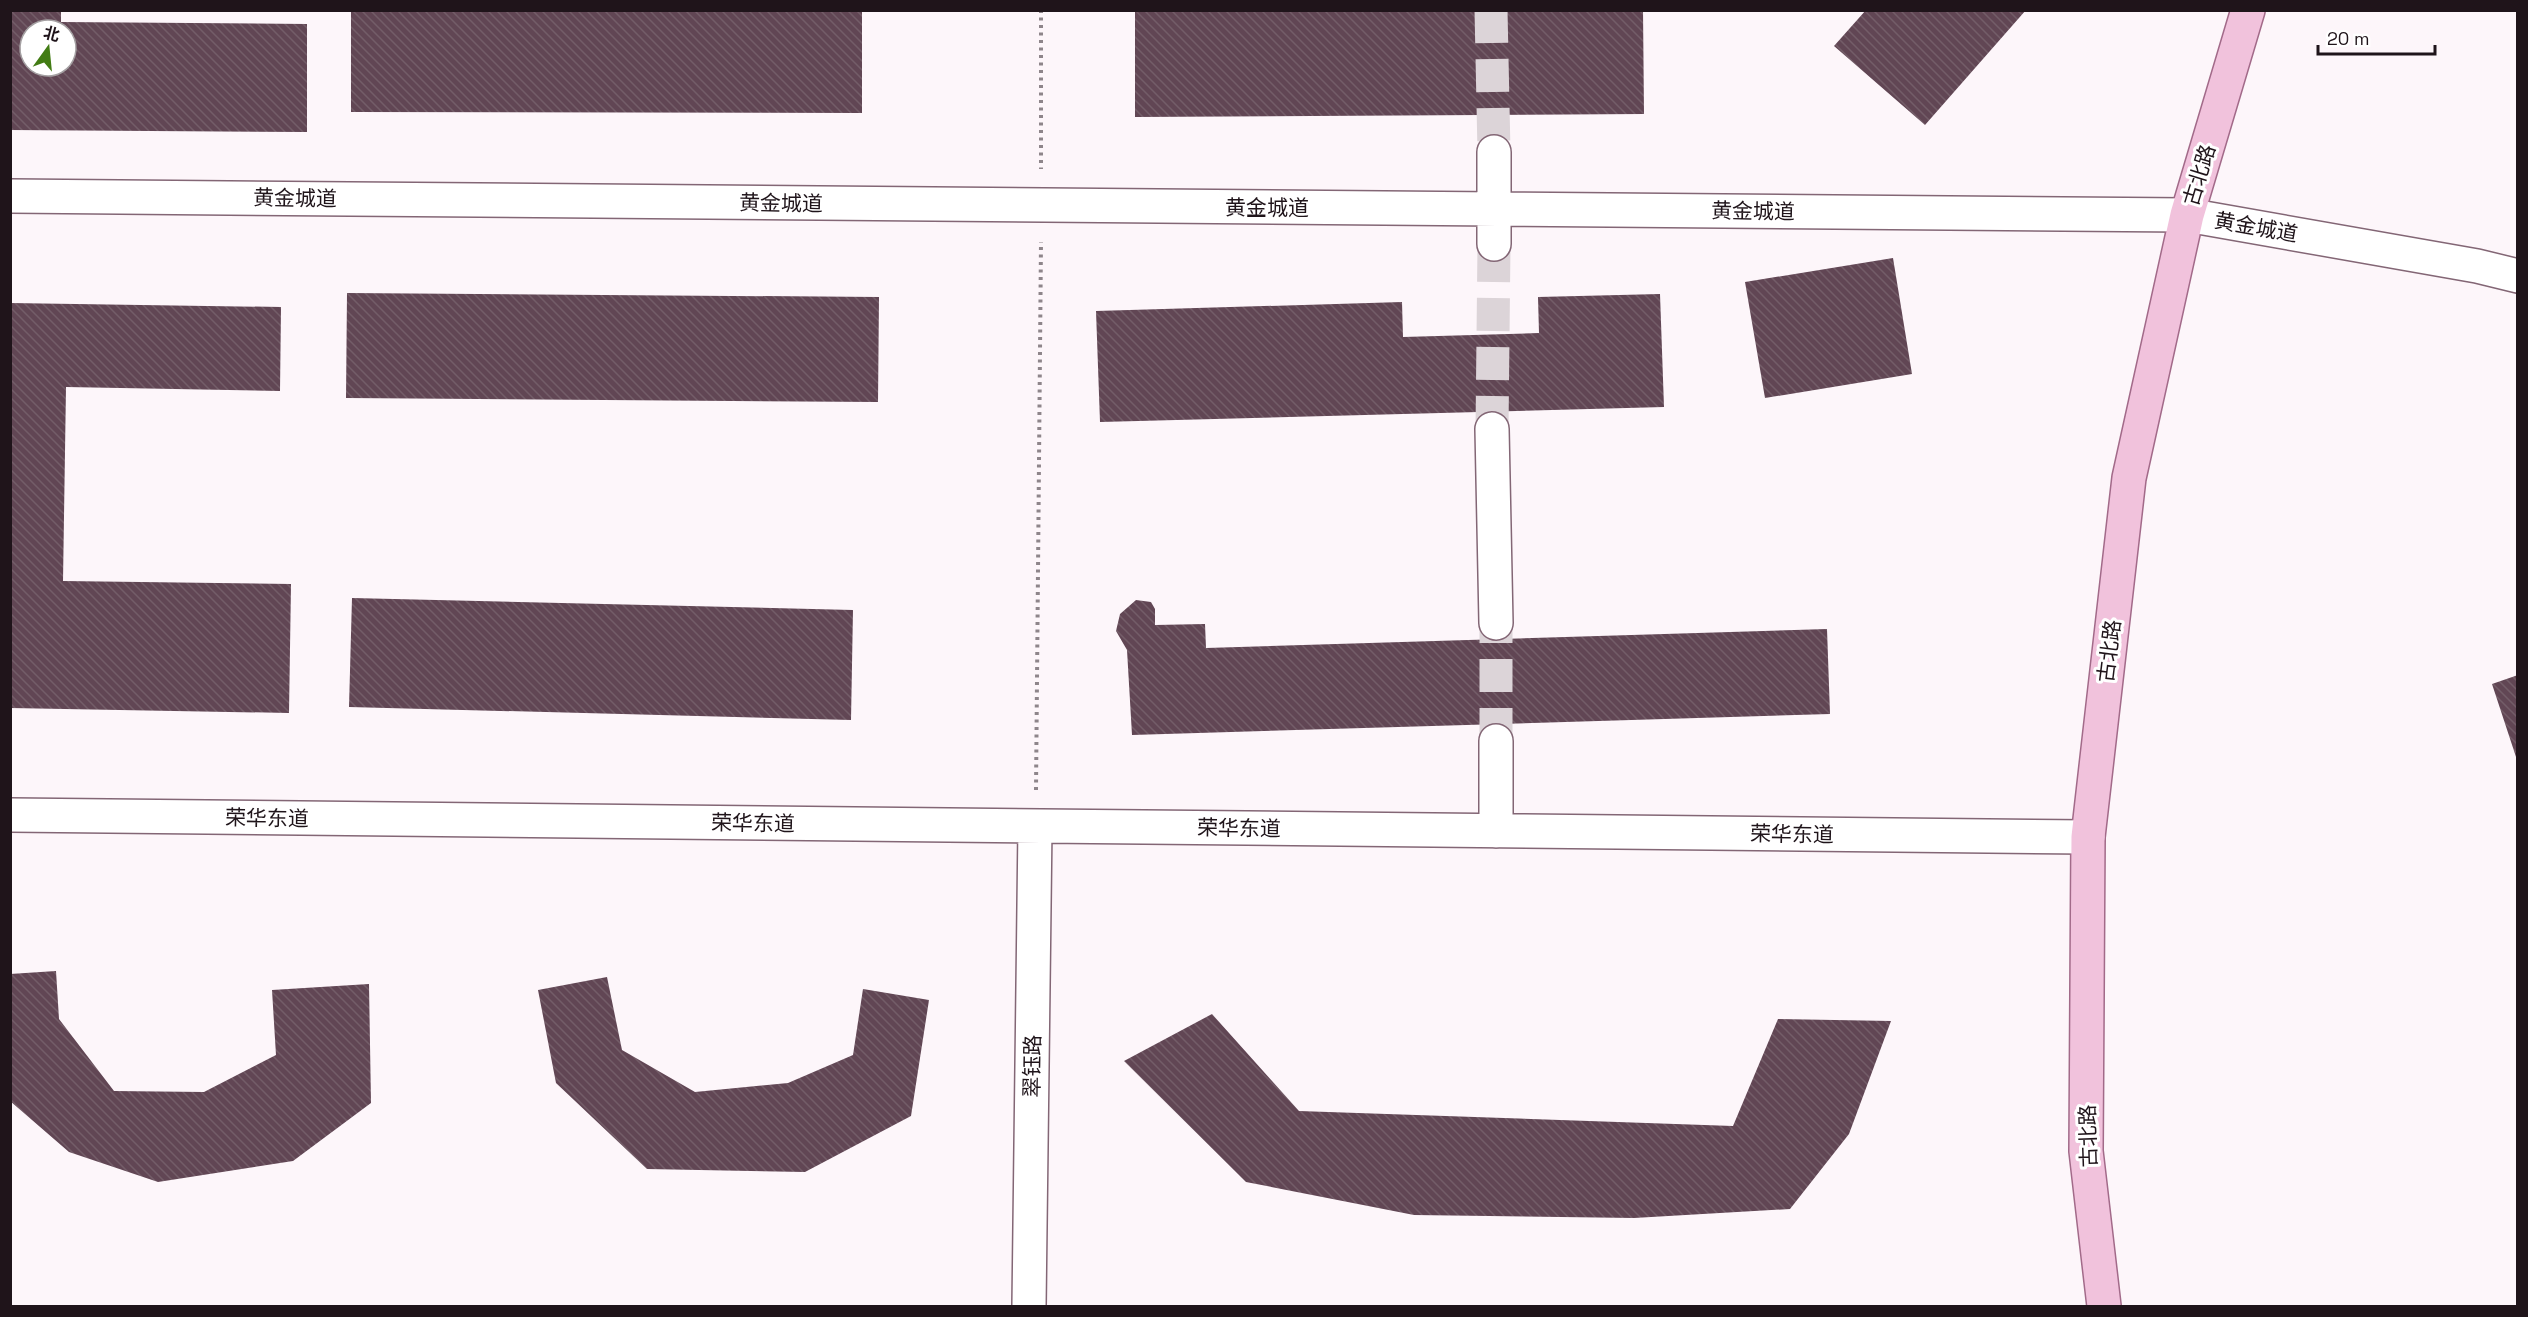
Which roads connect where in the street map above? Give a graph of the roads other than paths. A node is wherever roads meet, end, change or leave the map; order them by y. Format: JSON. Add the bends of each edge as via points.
{"nodes":[{"id":1,"x":2248,"y":10,"type":"edge"},
{"id":2,"x":1494,"y":152,"type":"tunnel mouth"},
{"id":3,"x":10,"y":196,"type":"edge"},
{"id":4,"x":1494,"y":209,"type":"junction"},
{"id":5,"x":2187,"y":216,"type":"junction"},
{"id":6,"x":1494,"y":244,"type":"tunnel mouth"},
{"id":7,"x":2517,"y":276,"type":"edge"},
{"id":8,"x":1492,"y":429,"type":"tunnel mouth"},
{"id":9,"x":1496,"y":623,"type":"tunnel mouth"},
{"id":10,"x":1496,"y":741,"type":"tunnel mouth"},
{"id":11,"x":10,"y":815,"type":"edge"},
{"id":12,"x":1035,"y":826,"type":"junction"},
{"id":13,"x":1496,"y":831,"type":"junction"},
{"id":14,"x":2088,"y":837,"type":"junction"},
{"id":15,"x":1029,"y":1306,"type":"edge"},
{"id":16,"x":2104,"y":1306,"type":"edge"}],
"edges":[{"from":1,"to":5,"type":"main road","name":"古北路"},
{"from":2,"to":4,"type":"street"},
{"from":3,"to":4,"type":"street","name":"黄金城道"},
{"from":4,"to":5,"type":"street","name":"黄金城道"},
{"from":4,"to":6,"type":"street"},
{"from":5,"to":7,"type":"street","name":"黄金城道"},
{"from":5,"to":14,"type":"main road","name":"古北路","via":[[2130,478]]},
{"from":8,"to":9,"type":"street"},
{"from":10,"to":13,"type":"street"},
{"from":11,"to":12,"type":"street","name":"荣华东道"},
{"from":12,"to":13,"type":"street","name":"荣华东道"},
{"from":12,"to":15,"type":"street","name":"翠钰路"},
{"from":13,"to":14,"type":"street","name":"荣华东道"},
{"from":14,"to":16,"type":"main road","name":"古北路","via":[[2086,1151]]}]}
